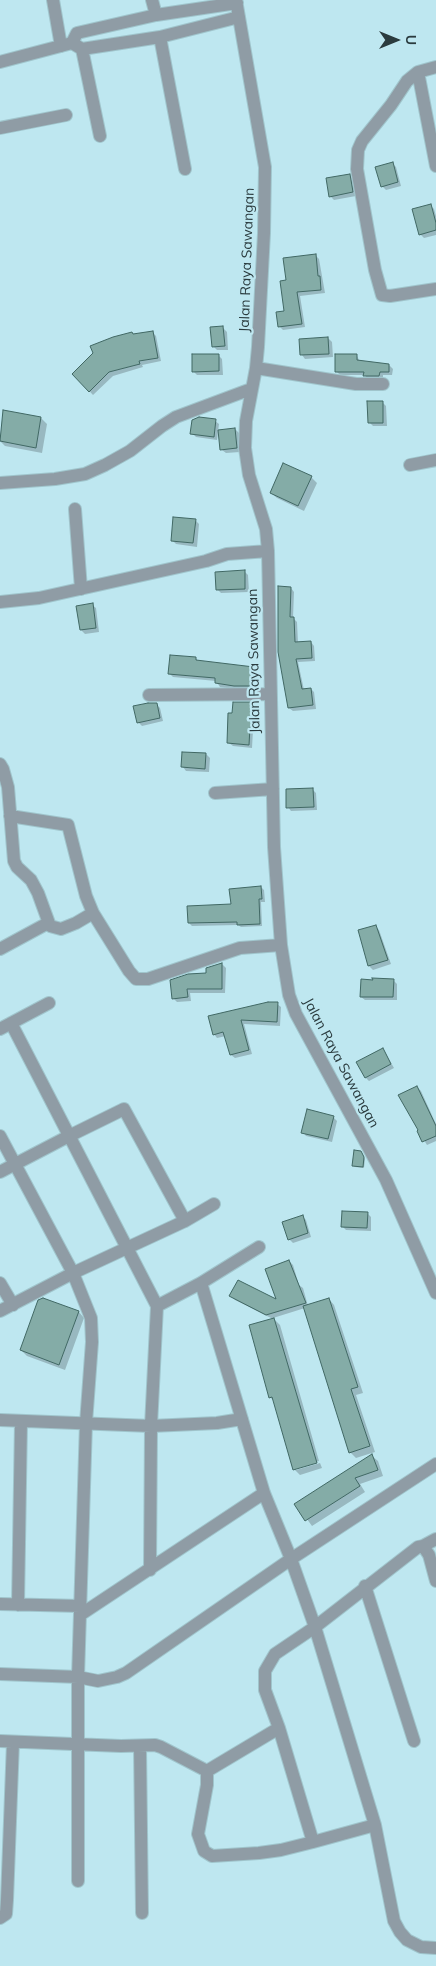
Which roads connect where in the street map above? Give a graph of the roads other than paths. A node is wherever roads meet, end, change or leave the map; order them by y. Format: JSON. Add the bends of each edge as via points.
{"nodes":[{"id":1,"x":53,"y":0,"type":"edge"},
{"id":2,"x":152,"y":0,"type":"edge"},
{"id":3,"x":236,"y":1,"type":"edge"},
{"id":4,"x":156,"y":15,"type":"junction"},
{"id":5,"x":239,"y":17,"type":"junction"},
{"id":6,"x":160,"y":37,"type":"junction"},
{"id":7,"x":72,"y":46,"type":"junction"},
{"id":8,"x":0,"y":62,"type":"edge"},
{"id":9,"x":436,"y":67,"type":"edge"},
{"id":10,"x":418,"y":72,"type":"junction"},
{"id":11,"x":66,"y":116,"type":"dead end"},
{"id":12,"x":0,"y":128,"type":"edge"},
{"id":13,"x":100,"y":136,"type":"dead end"},
{"id":14,"x":436,"y":166,"type":"edge"},
{"id":15,"x":185,"y":169,"type":"dead end"},
{"id":16,"x":436,"y":289,"type":"edge"},
{"id":17,"x":256,"y":368,"type":"junction"},
{"id":18,"x":383,"y":384,"type":"dead end"},
{"id":19,"x":251,"y":389,"type":"junction"},
{"id":20,"x":436,"y":460,"type":"edge"},
{"id":21,"x":410,"y":465,"type":"dead end"},
{"id":22,"x":0,"y":483,"type":"edge"},
{"id":23,"x":75,"y":509,"type":"dead end"},
{"id":24,"x":268,"y":551,"type":"junction"},
{"id":25,"x":82,"y":589,"type":"junction"},
{"id":26,"x":0,"y":602,"type":"edge"},
{"id":27,"x":270,"y":694,"type":"junction"},
{"id":28,"x":149,"y":695,"type":"dead end"},
{"id":29,"x":0,"y":764,"type":"edge"},
{"id":30,"x":273,"y":789,"type":"junction"},
{"id":31,"x":215,"y":793,"type":"dead end"},
{"id":32,"x":6,"y":812,"type":"edge"},
{"id":33,"x":93,"y":914,"type":"junction"},
{"id":34,"x":48,"y":923,"type":"junction"},
{"id":35,"x":281,"y":945,"type":"junction"},
{"id":36,"x":0,"y":949,"type":"edge"},
{"id":37,"x":49,"y":1002,"type":"dead end"},
{"id":38,"x":6,"y":1026,"type":"edge"},
{"id":39,"x":0,"y":1136,"type":"edge"},
{"id":40,"x":69,"y":1136,"type":"junction"},
{"id":41,"x":14,"y":1164,"type":"junction"},
{"id":42,"x":0,"y":1172,"type":"edge"},
{"id":43,"x":214,"y":1204,"type":"dead end"},
{"id":44,"x":185,"y":1221,"type":"junction"},
{"id":45,"x":128,"y":1247,"type":"junction"},
{"id":46,"x":259,"y":1247,"type":"dead end"},
{"id":47,"x":73,"y":1273,"type":"junction"},
{"id":48,"x":0,"y":1283,"type":"edge"},
{"id":49,"x":201,"y":1283,"type":"junction"},
{"id":50,"x":436,"y":1293,"type":"edge"},
{"id":51,"x":13,"y":1305,"type":"junction"},
{"id":52,"x":157,"y":1306,"type":"junction"},
{"id":53,"x":0,"y":1311,"type":"edge"},
{"id":54,"x":242,"y":1419,"type":"junction"},
{"id":55,"x":0,"y":1420,"type":"edge"},
{"id":56,"x":21,"y":1421,"type":"junction"},
{"id":57,"x":86,"y":1424,"type":"junction"},
{"id":58,"x":151,"y":1426,"type":"junction"},
{"id":59,"x":436,"y":1464,"type":"edge"},
{"id":60,"x":264,"y":1493,"type":"junction"},
{"id":61,"x":436,"y":1539,"type":"edge"},
{"id":62,"x":423,"y":1546,"type":"junction"},
{"id":63,"x":291,"y":1559,"type":"junction"},
{"id":64,"x":150,"y":1570,"type":"junction"},
{"id":65,"x":436,"y":1581,"type":"edge"},
{"id":66,"x":366,"y":1586,"type":"junction"},
{"id":67,"x":0,"y":1604,"type":"edge"},
{"id":68,"x":18,"y":1605,"type":"junction"},
{"id":69,"x":80,"y":1611,"type":"junction"},
{"id":70,"x":315,"y":1627,"type":"junction"},
{"id":71,"x":0,"y":1674,"type":"edge"},
{"id":72,"x":78,"y":1677,"type":"junction"},
{"id":73,"x":279,"y":1728,"type":"junction"},
{"id":74,"x":0,"y":1741,"type":"edge"},
{"id":75,"x":414,"y":1741,"type":"dead end"},
{"id":76,"x":13,"y":1742,"type":"junction"},
{"id":77,"x":80,"y":1744,"type":"junction"},
{"id":78,"x":140,"y":1746,"type":"junction"},
{"id":79,"x":207,"y":1771,"type":"junction"},
{"id":80,"x":375,"y":1825,"type":"junction"},
{"id":81,"x":313,"y":1842,"type":"junction"},
{"id":82,"x":78,"y":1881,"type":"dead end"},
{"id":83,"x":142,"y":1913,"type":"dead end"},
{"id":84,"x":0,"y":1918,"type":"edge"},
{"id":85,"x":436,"y":1948,"type":"edge"}],
"edges":[{"from":1,"to":7,"type":"street"},
{"from":2,"to":4,"type":"street"},
{"from":3,"to":4,"type":"street"},
{"from":3,"to":5,"type":"street","name":"Jalan Raya Sawangan"},
{"from":4,"to":7,"type":"street","via":[[77,33]]},
{"from":5,"to":6,"type":"street"},
{"from":5,"to":17,"type":"street","name":"Jalan Raya Sawangan","via":[[265,167]]},
{"from":6,"to":7,"type":"street"},
{"from":6,"to":15,"type":"street"},
{"from":7,"to":8,"type":"street"},
{"from":7,"to":13,"type":"street"},
{"from":9,"to":10,"type":"street"},
{"from":10,"to":14,"type":"street"},
{"from":10,"to":16,"type":"street","via":[[407,81],[362,141],[357,169],[382,295]]},
{"from":11,"to":12,"type":"street"},
{"from":17,"to":18,"type":"street","via":[[356,384]]},
{"from":17,"to":19,"type":"street","name":"Jalan Raya Sawangan"},
{"from":19,"to":22,"type":"street","via":[[176,417],[130,451],[85,474]]},
{"from":19,"to":24,"type":"street","name":"Jalan Raya Sawangan","via":[[245,448],[249,476],[266,529]]},
{"from":20,"to":21,"type":"street"},
{"from":23,"to":25,"type":"street"},
{"from":24,"to":25,"type":"street","via":[[227,554]]},
{"from":24,"to":27,"type":"street","name":"Jalan Raya Sawangan"},
{"from":25,"to":26,"type":"street"},
{"from":27,"to":28,"type":"street"},
{"from":27,"to":30,"type":"street","name":"Jalan Raya Sawangan"},
{"from":29,"to":32,"type":"street","via":[[8,787]]},
{"from":30,"to":31,"type":"street"},
{"from":30,"to":35,"type":"street","name":"Jalan Raya Sawangan"},
{"from":32,"to":33,"type":"street","via":[[68,825]]},
{"from":32,"to":34,"type":"street","via":[[14,861],[31,880]]},
{"from":33,"to":34,"type":"street","via":[[61,929]]},
{"from":33,"to":35,"type":"street","via":[[136,979],[148,979],[240,948]]},
{"from":34,"to":36,"type":"street"},
{"from":35,"to":50,"type":"street","name":"Jalan Raya Sawangan","via":[[289,995],[296,1014],[386,1180]]},
{"from":37,"to":38,"type":"street"},
{"from":38,"to":40,"type":"street"},
{"from":39,"to":41,"type":"street"},
{"from":40,"to":41,"type":"street"},
{"from":40,"to":44,"type":"street","via":[[124,1109]]},
{"from":40,"to":45,"type":"street"},
{"from":41,"to":42,"type":"street"},
{"from":41,"to":47,"type":"street"},
{"from":43,"to":44,"type":"street"},
{"from":44,"to":45,"type":"street"},
{"from":45,"to":47,"type":"street"},
{"from":45,"to":52,"type":"street"},
{"from":46,"to":49,"type":"street"},
{"from":47,"to":51,"type":"street"},
{"from":47,"to":57,"type":"street","via":[[91,1318]]},
{"from":48,"to":51,"type":"street"},
{"from":49,"to":52,"type":"street"},
{"from":49,"to":54,"type":"street"},
{"from":51,"to":53,"type":"street"},
{"from":52,"to":58,"type":"street"},
{"from":54,"to":58,"type":"street"},
{"from":54,"to":60,"type":"street"},
{"from":55,"to":56,"type":"street"},
{"from":56,"to":57,"type":"street"},
{"from":56,"to":68,"type":"street"},
{"from":57,"to":58,"type":"street"},
{"from":57,"to":69,"type":"street"},
{"from":58,"to":64,"type":"street"},
{"from":59,"to":63,"type":"street"},
{"from":60,"to":63,"type":"street"},
{"from":60,"to":64,"type":"street"},
{"from":61,"to":62,"type":"street"},
{"from":62,"to":65,"type":"street"},
{"from":62,"to":66,"type":"street","via":[[410,1551]]},
{"from":63,"to":70,"type":"street"},
{"from":63,"to":72,"type":"street","via":[[126,1673],[98,1681]]},
{"from":64,"to":69,"type":"street"},
{"from":66,"to":70,"type":"street"},
{"from":66,"to":75,"type":"street"},
{"from":67,"to":68,"type":"street"},
{"from":68,"to":69,"type":"street"},
{"from":69,"to":72,"type":"street"},
{"from":70,"to":73,"type":"street","via":[[275,1654],[265,1671],[265,1690]]},
{"from":70,"to":80,"type":"street"},
{"from":71,"to":72,"type":"street"},
{"from":72,"to":77,"type":"street"},
{"from":73,"to":79,"type":"street"},
{"from":73,"to":81,"type":"street"},
{"from":74,"to":76,"type":"street"},
{"from":76,"to":77,"type":"street"},
{"from":76,"to":84,"type":"street","via":[[6,1914]]},
{"from":77,"to":78,"type":"street"},
{"from":77,"to":82,"type":"street"},
{"from":78,"to":79,"type":"street","via":[[161,1747]]},
{"from":78,"to":83,"type":"street"},
{"from":79,"to":81,"type":"street","via":[[198,1834],[204,1851],[212,1856],[224,1856],[281,1850]]},
{"from":80,"to":81,"type":"street"},
{"from":80,"to":85,"type":"street","via":[[394,1921],[407,1940],[421,1947]]}]}
